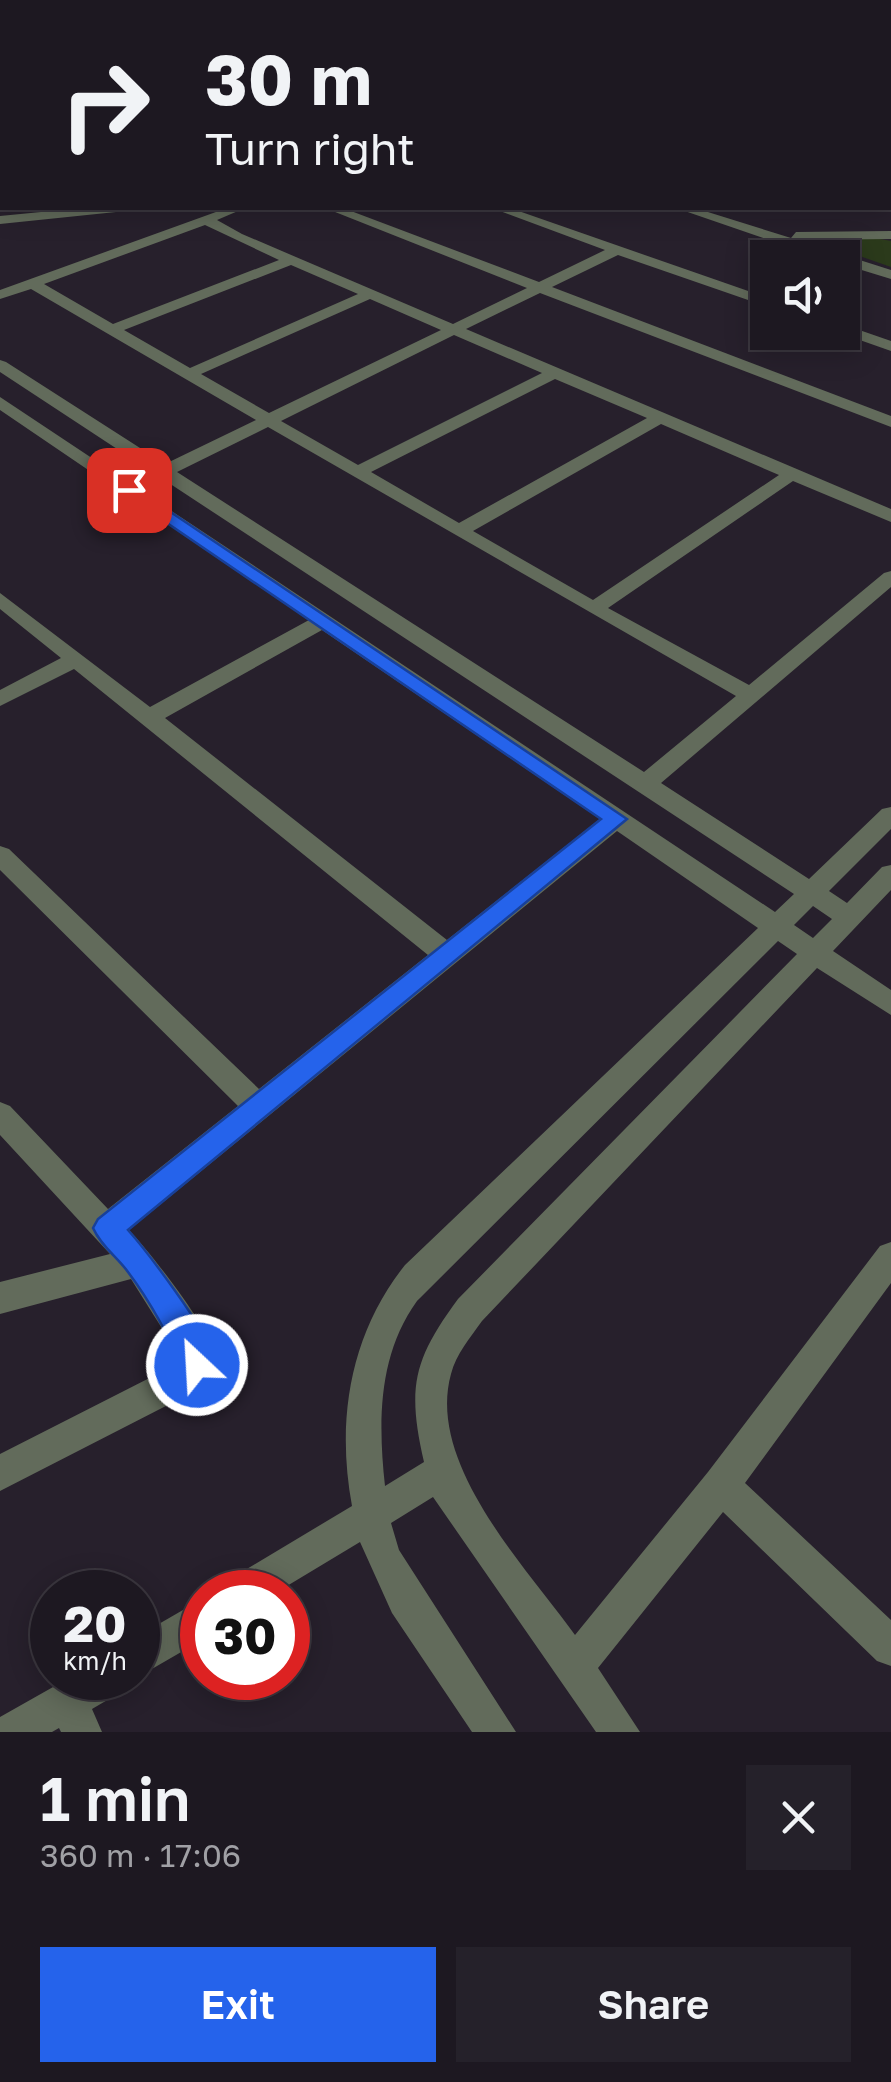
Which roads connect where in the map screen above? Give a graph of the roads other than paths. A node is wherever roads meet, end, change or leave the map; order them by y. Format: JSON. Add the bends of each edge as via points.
{"nodes":[{"id":1,"x":97,"y":210,"type":"edge"},
{"id":2,"x":232,"y":210,"type":"edge"},
{"id":3,"x":337,"y":210,"type":"edge"},
{"id":4,"x":507,"y":210,"type":"edge"},
{"id":5,"x":690,"y":210,"type":"edge"},
{"id":6,"x":0,"y":220,"type":"edge"},
{"id":7,"x":205,"y":220,"type":"junction"},
{"id":8,"x":891,"y":234,"type":"edge"},
{"id":9,"x":776,"y":236,"type":"junction"},
{"id":10,"x":788,"y":240,"type":"edge"},
{"id":11,"x":616,"y":250,"type":"junction"},
{"id":12,"x":292,"y":260,"type":"junction"},
{"id":13,"x":860,"y":265,"type":"edge"},
{"id":14,"x":891,"y":275,"type":"edge"},
{"id":15,"x":32,"y":284,"type":"junction"},
{"id":16,"x":538,"y":287,"type":"junction"},
{"id":17,"x":370,"y":294,"type":"junction"},
{"id":18,"x":0,"y":295,"type":"edge"},
{"id":19,"x":750,"y":296,"type":"edge"},
{"id":20,"x":454,"y":327,"type":"junction"},
{"id":21,"x":111,"y":330,"type":"junction"},
{"id":22,"x":860,"y":335,"type":"edge"},
{"id":23,"x":891,"y":346,"type":"edge"},
{"id":24,"x":0,"y":365,"type":"edge"},
{"id":25,"x":554,"y":373,"type":"junction"},
{"id":26,"x":189,"y":374,"type":"junction"},
{"id":27,"x":0,"y":402,"type":"edge"},
{"id":28,"x":660,"y":418,"type":"junction"},
{"id":29,"x":270,"y":422,"type":"junction"},
{"id":30,"x":891,"y":422,"type":"edge"},
{"id":31,"x":163,"y":472,"type":"junction"},
{"id":32,"x":358,"y":472,"type":"junction"},
{"id":33,"x":793,"y":473,"type":"junction"},
{"id":34,"x":891,"y":516,"type":"edge"},
{"id":35,"x":459,"y":531,"type":"junction"},
{"id":36,"x":891,"y":578,"type":"edge"},
{"id":37,"x":0,"y":599,"type":"edge"},
{"id":38,"x":594,"y":609,"type":"junction"},
{"id":39,"x":323,"y":621,"type":"junction"},
{"id":40,"x":74,"y":661,"type":"junction"},
{"id":41,"x":751,"y":694,"type":"junction"},
{"id":42,"x":0,"y":699,"type":"edge"},
{"id":43,"x":152,"y":716,"type":"junction"},
{"id":44,"x":644,"y":786,"type":"junction"},
{"id":45,"x":891,"y":816,"type":"edge"},
{"id":46,"x":616,"y":819,"type":"junction"},
{"id":47,"x":0,"y":855,"type":"edge"},
{"id":48,"x":891,"y":874,"type":"edge"},
{"id":49,"x":812,"y":892,"type":"junction"},
{"id":50,"x":849,"y":918,"type":"junction"},
{"id":51,"x":776,"y":928,"type":"junction"},
{"id":52,"x":814,"y":954,"type":"junction"},
{"id":53,"x":447,"y":955,"type":"junction"},
{"id":54,"x":891,"y":1004,"type":"edge"},
{"id":55,"x":258,"y":1108,"type":"junction"},
{"id":56,"x":0,"y":1115,"type":"edge"},
{"id":57,"x":108,"y":1228,"type":"junction"},
{"id":58,"x":891,"y":1257,"type":"edge"},
{"id":59,"x":138,"y":1262,"type":"junction"},
{"id":60,"x":0,"y":1298,"type":"edge"},
{"id":61,"x":442,"y":1471,"type":"junction"},
{"id":62,"x":0,"y":1473,"type":"edge"},
{"id":63,"x":721,"y":1486,"type":"junction"},
{"id":64,"x":371,"y":1513,"type":"junction"},
{"id":65,"x":279,"y":1570,"type":"edge"},
{"id":66,"x":891,"y":1647,"type":"edge"},
{"id":67,"x":574,"y":1667,"type":"junction"},
{"id":68,"x":74,"y":1717,"type":"edge"},
{"id":69,"x":13,"y":1732,"type":"edge"},
{"id":70,"x":496,"y":1732,"type":"edge"},
{"id":71,"x":620,"y":1732,"type":"edge"}],
"edges":[{"from":1,"to":6,"type":"street"},
{"from":2,"to":7,"type":"street"},
{"from":3,"to":16,"type":"street"},
{"from":4,"to":11,"type":"street"},
{"from":5,"to":9,"type":"street"},
{"from":7,"to":12,"type":"street"},
{"from":7,"to":15,"type":"street"},
{"from":8,"to":9,"type":"street"},
{"from":9,"to":10,"type":"street"},
{"from":11,"to":16,"type":"street"},
{"from":11,"to":19,"type":"street"},
{"from":12,"to":17,"type":"street"},
{"from":12,"to":21,"type":"street"},
{"from":13,"to":14,"type":"street"},
{"from":15,"to":18,"type":"street"},
{"from":15,"to":21,"type":"street"},
{"from":16,"to":20,"type":"street"},
{"from":16,"to":30,"type":"street"},
{"from":17,"to":20,"type":"street"},
{"from":17,"to":26,"type":"street"},
{"from":20,"to":25,"type":"street"},
{"from":20,"to":29,"type":"street"},
{"from":21,"to":26,"type":"street"},
{"from":22,"to":23,"type":"street"},
{"from":24,"to":31,"type":"street"},
{"from":25,"to":28,"type":"street"},
{"from":25,"to":32,"type":"street"},
{"from":26,"to":29,"type":"street"},
{"from":27,"to":39,"type":"street"},
{"from":28,"to":33,"type":"street"},
{"from":28,"to":35,"type":"street"},
{"from":29,"to":31,"type":"street"},
{"from":29,"to":32,"type":"street"},
{"from":31,"to":44,"type":"street"},
{"from":32,"to":35,"type":"street"},
{"from":33,"to":34,"type":"street"},
{"from":33,"to":38,"type":"street"},
{"from":35,"to":38,"type":"street"},
{"from":36,"to":41,"type":"street"},
{"from":37,"to":40,"type":"street"},
{"from":38,"to":41,"type":"street"},
{"from":39,"to":43,"type":"street"},
{"from":39,"to":46,"type":"street"},
{"from":40,"to":42,"type":"street"},
{"from":40,"to":43,"type":"street"},
{"from":41,"to":44,"type":"street"},
{"from":43,"to":53,"type":"street"},
{"from":44,"to":49,"type":"street"},
{"from":45,"to":49,"type":"street"},
{"from":46,"to":51,"type":"street"},
{"from":46,"to":53,"type":"street"},
{"from":47,"to":55,"type":"street"},
{"from":48,"to":50,"type":"street"},
{"from":49,"to":50,"type":"street"},
{"from":49,"to":51,"type":"street"},
{"from":50,"to":52,"type":"street"},
{"from":51,"to":52,"type":"street"},
{"from":51,"to":64,"type":"street","via":[[416,1276],[393,1306],[373,1356],[364,1410]]},
{"from":52,"to":54,"type":"street"},
{"from":52,"to":61,"type":"street","via":[[448,1340],[432,1376],[430,1412]]},
{"from":53,"to":55,"type":"street"},
{"from":55,"to":57,"type":"street"},
{"from":56,"to":57,"type":"street"},
{"from":57,"to":59,"type":"street"},
{"from":58,"to":63,"type":"street"},
{"from":59,"to":60,"type":"street"},
{"from":59,"to":62,"type":"street","via":[[196,1353],[197,1365],[189,1376]]},
{"from":61,"to":64,"type":"street"},
{"from":61,"to":67,"type":"street","via":[[472,1526]]},
{"from":63,"to":66,"type":"street"},
{"from":63,"to":67,"type":"street"},
{"from":64,"to":65,"type":"street"},
{"from":64,"to":70,"type":"street","via":[[393,1579]]},
{"from":67,"to":71,"type":"street"},
{"from":68,"to":69,"type":"street"}]}
